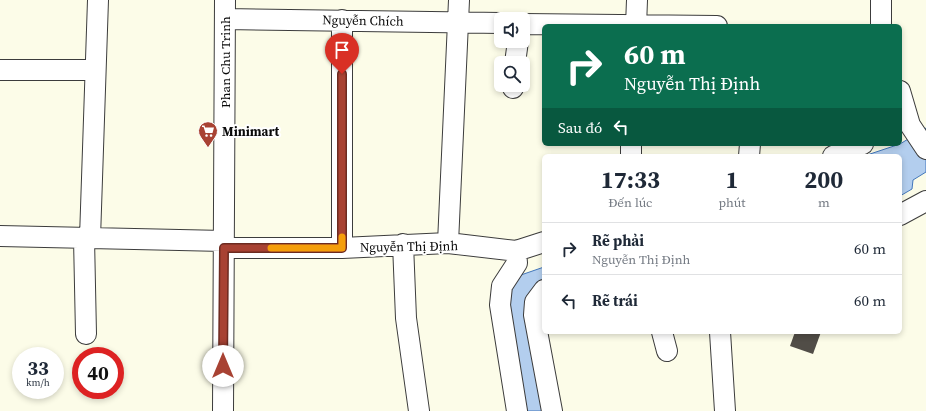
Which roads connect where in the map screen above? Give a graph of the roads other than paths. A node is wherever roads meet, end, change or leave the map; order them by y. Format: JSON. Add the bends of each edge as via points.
{"nodes":[{"id":1,"x":98,"y":0,"type":"edge"},
{"id":2,"x":459,"y":0,"type":"edge"},
{"id":3,"x":637,"y":0,"type":"edge"},
{"id":4,"x":881,"y":0,"type":"edge"},
{"id":5,"x":225,"y":9,"type":"edge"},
{"id":6,"x":342,"y":20,"type":"junction"},
{"id":7,"x":459,"y":22,"type":"junction"},
{"id":8,"x":494,"y":23,"type":"edge"},
{"id":9,"x":530,"y":24,"type":"edge"},
{"id":10,"x":542,"y":24,"type":"edge"},
{"id":11,"x":636,"y":24,"type":"edge"},
{"id":12,"x":881,"y":24,"type":"edge"},
{"id":13,"x":0,"y":70,"type":"edge"},
{"id":14,"x":96,"y":70,"type":"junction"},
{"id":15,"x":902,"y":96,"type":"edge"},
{"id":16,"x":915,"y":131,"type":"edge"},
{"id":17,"x":859,"y":146,"type":"edge"},
{"id":18,"x":838,"y":154,"type":"edge"},
{"id":19,"x":926,"y":201,"type":"edge"},
{"id":20,"x":902,"y":214,"type":"edge"},
{"id":21,"x":0,"y":236,"type":"edge"},
{"id":22,"x":87,"y":238,"type":"junction"},
{"id":23,"x":448,"y":243,"type":"junction"},
{"id":24,"x":542,"y":243,"type":"edge"},
{"id":25,"x":403,"y":244,"type":"junction"},
{"id":26,"x":224,"y":245,"type":"junction"},
{"id":27,"x":342,"y":248,"type":"junction"},
{"id":28,"x":516,"y":251,"type":"junction"},
{"id":29,"x":542,"y":293,"type":"edge"},
{"id":30,"x":86,"y":334,"type":"dead end"},
{"id":31,"x":720,"y":334,"type":"edge"},
{"id":32,"x":222,"y":411,"type":"edge"},
{"id":33,"x":419,"y":411,"type":"edge"},
{"id":34,"x":517,"y":411,"type":"edge"},
{"id":35,"x":552,"y":411,"type":"edge"},
{"id":36,"x":724,"y":411,"type":"edge"}],
"edges":[{"from":1,"to":14,"type":"street"},
{"from":2,"to":7,"type":"street"},
{"from":3,"to":11,"type":"street"},
{"from":4,"to":12,"type":"street"},
{"from":5,"to":6,"type":"street","name":"Nguyễn Chích"},
{"from":5,"to":26,"type":"street","name":"Phan Chu Trinh"},
{"from":6,"to":7,"type":"street","name":"Nguyễn Chích"},
{"from":6,"to":27,"type":"street"},
{"from":7,"to":8,"type":"street","name":"Nguyễn Chích"},
{"from":7,"to":23,"type":"street"},
{"from":9,"to":10,"type":"street"},
{"from":13,"to":14,"type":"street"},
{"from":14,"to":22,"type":"street"},
{"from":15,"to":16,"type":"street"},
{"from":17,"to":18,"type":"street"},
{"from":19,"to":20,"type":"street"},
{"from":21,"to":22,"type":"street","name":"Nguyễn Thị Định"},
{"from":22,"to":26,"type":"street","name":"Nguyễn Thị Định"},
{"from":22,"to":30,"type":"street"},
{"from":23,"to":25,"type":"street","name":"Nguyễn Thị Định"},
{"from":23,"to":28,"type":"street","name":"Nguyễn Thị Định"},
{"from":24,"to":28,"type":"street","name":"Nguyễn Thị Định"},
{"from":25,"to":27,"type":"street","name":"Nguyễn Thị Định"},
{"from":25,"to":33,"type":"street","via":[[406,318]]},
{"from":26,"to":27,"type":"street","name":"Nguyễn Thị Định"},
{"from":26,"to":32,"type":"street","name":"Phan Chu Trinh"},
{"from":28,"to":34,"type":"street","via":[[517,263],[502,286],[500,305]]},
{"from":29,"to":35,"type":"street","via":[[535,302],[534,315]]},
{"from":31,"to":36,"type":"street"}]}
